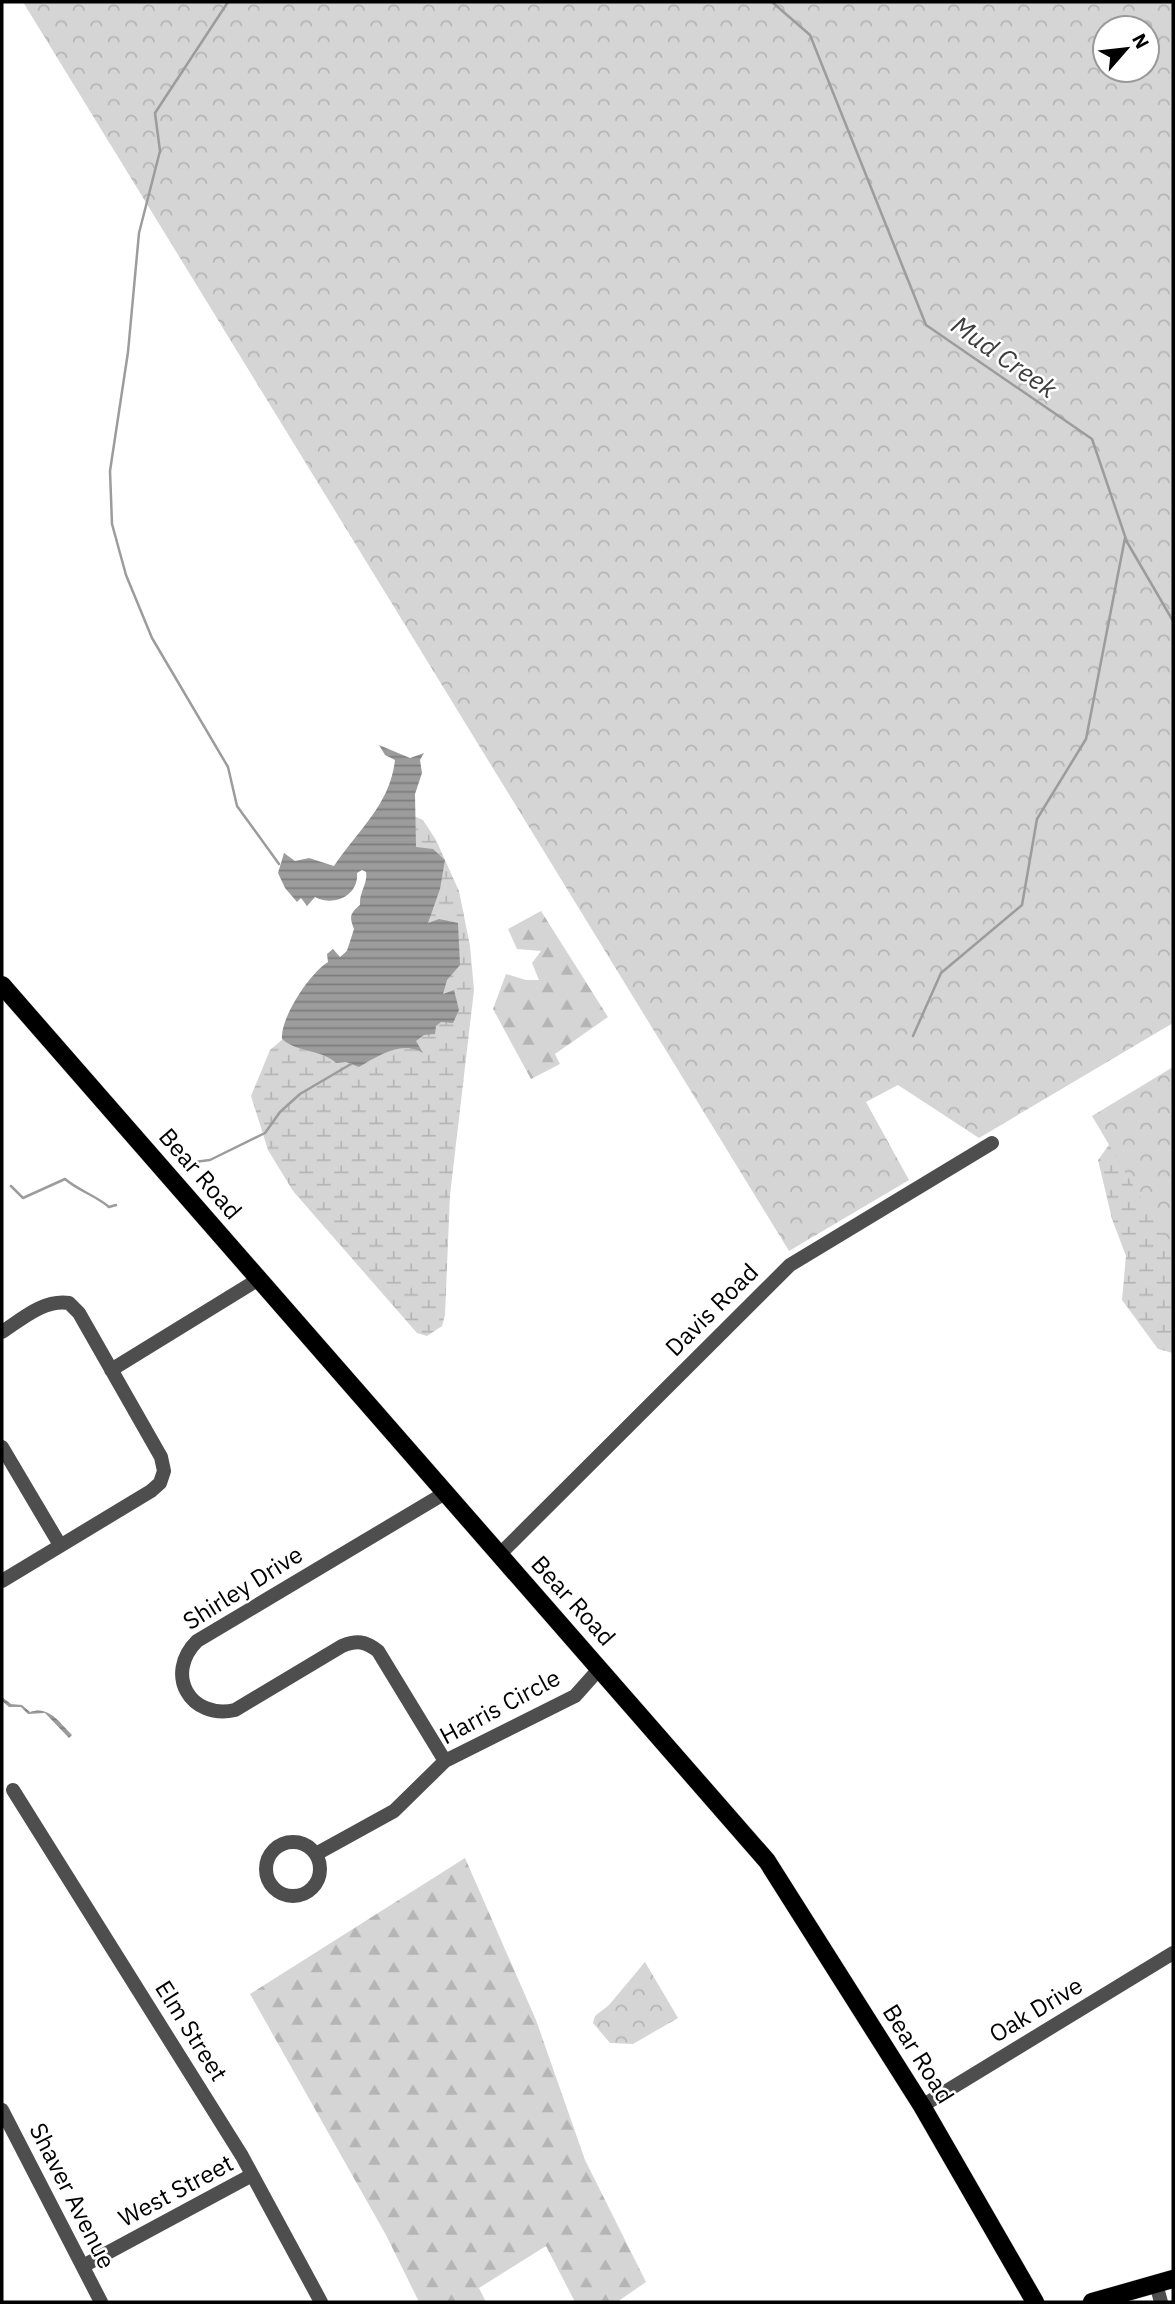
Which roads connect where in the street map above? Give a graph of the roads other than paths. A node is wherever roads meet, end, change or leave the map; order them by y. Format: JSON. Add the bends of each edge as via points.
{"nodes":[{"id":1,"x":2,"y":985,"type":"edge"},
{"id":2,"x":992,"y":1143,"type":"dead end"},
{"id":3,"x":259,"y":1279,"type":"junction"},
{"id":4,"x":2,"y":1332,"type":"edge"},
{"id":5,"x":111,"y":1370,"type":"junction"},
{"id":6,"x":2,"y":1447,"type":"edge"},
{"id":7,"x":445,"y":1493,"type":"junction"},
{"id":8,"x":60,"y":1545,"type":"junction"},
{"id":9,"x":499,"y":1555,"type":"junction"},
{"id":10,"x":2,"y":1581,"type":"edge"},
{"id":11,"x":600,"y":1668,"type":"junction"},
{"id":12,"x":445,"y":1760,"type":"junction"},
{"id":13,"x":13,"y":1790,"type":"dead end"},
{"id":14,"x":316,"y":1854,"type":"dead end"},
{"id":15,"x":1173,"y":1953,"type":"edge"},
{"id":16,"x":922,"y":2106,"type":"junction"},
{"id":17,"x":2,"y":2110,"type":"edge"},
{"id":18,"x":252,"y":2175,"type":"junction"},
{"id":19,"x":83,"y":2266,"type":"junction"},
{"id":20,"x":1164,"y":2281,"type":"edge"},
{"id":21,"x":101,"y":2302,"type":"edge"},
{"id":22,"x":321,"y":2302,"type":"edge"},
{"id":23,"x":1035,"y":2302,"type":"edge"},
{"id":24,"x":1092,"y":2302,"type":"edge"},
{"id":25,"x":1161,"y":2302,"type":"edge"}],
"edges":[{"from":1,"to":3,"type":"main road","name":"Bear Road"},
{"from":2,"to":9,"type":"street","name":"Davis Road","via":[[790,1265]]},
{"from":3,"to":5,"type":"street"},
{"from":3,"to":7,"type":"main road","name":"Bear Road"},
{"from":4,"to":5,"type":"street","via":[[40,1308],[58,1301],[69,1303]]},
{"from":5,"to":8,"type":"street","via":[[164,1471],[151,1491]]},
{"from":6,"to":8,"type":"street"},
{"from":7,"to":9,"type":"main road","name":"Bear Road"},
{"from":7,"to":12,"type":"street","name":"Shirley Drive","via":[[197,1641],[182,1663],[182,1678],[199,1706],[223,1713],[342,1646],[366,1642],[378,1651]]},
{"from":8,"to":10,"type":"street"},
{"from":9,"to":11,"type":"main road","name":"Bear Road"},
{"from":11,"to":12,"type":"street","name":"Harris Circle","via":[[575,1696],[560,1705]]},
{"from":11,"to":16,"type":"main road","name":"Bear Road","via":[[769,1864]]},
{"from":12,"to":14,"type":"street","name":"Harris Circle","via":[[394,1811]]},
{"from":13,"to":18,"type":"street","name":"Elm Street"},
{"from":15,"to":16,"type":"street","name":"Oak Drive"},
{"from":16,"to":23,"type":"main road","name":"Bear Road"},
{"from":17,"to":19,"type":"street","name":"Shaver Avenue"},
{"from":18,"to":19,"type":"street","name":"West Street"},
{"from":18,"to":22,"type":"street","name":"Elm Street"},
{"from":19,"to":21,"type":"street","name":"Shaver Avenue"},
{"from":20,"to":24,"type":"main road"},
{"from":20,"to":25,"type":"street"}]}
